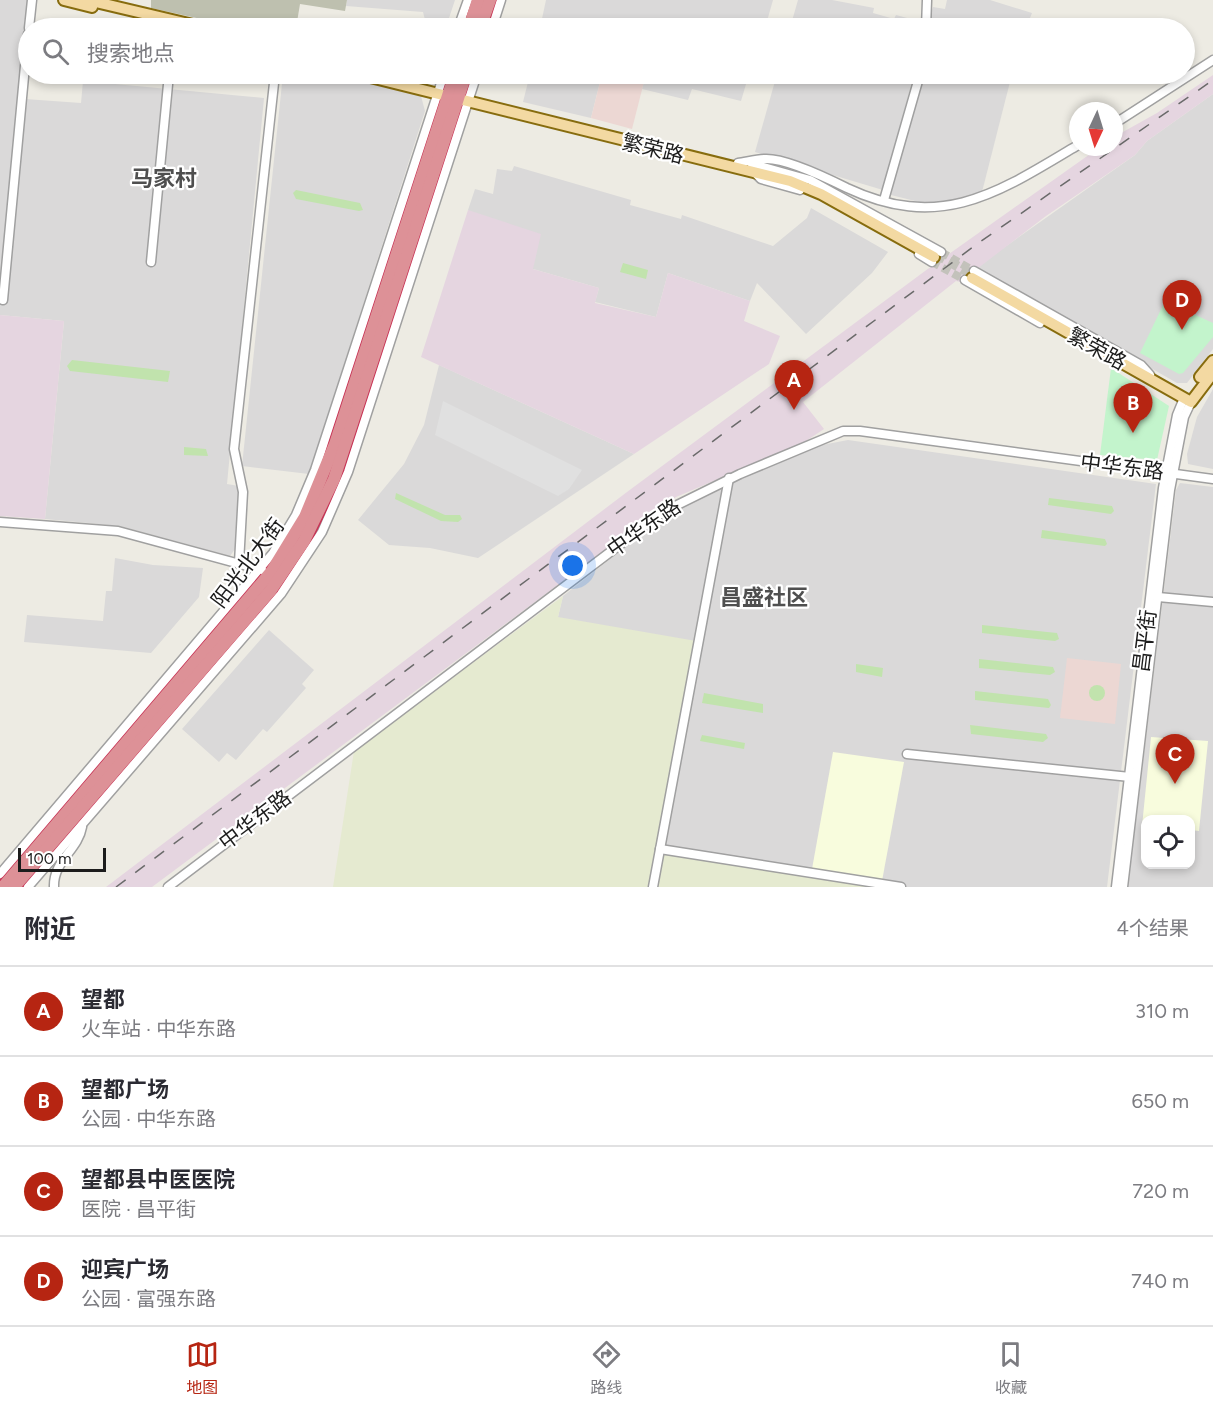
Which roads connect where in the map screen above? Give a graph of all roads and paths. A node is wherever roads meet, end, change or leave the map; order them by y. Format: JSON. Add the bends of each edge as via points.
{"nodes":[{"id":1,"x":32,"y":0,"type":"edge"},
{"id":2,"x":64,"y":0,"type":"edge"},
{"id":3,"x":87,"y":0,"type":"edge"},
{"id":4,"x":468,"y":0,"type":"edge"},
{"id":5,"x":478,"y":0,"type":"edge"},
{"id":6,"x":490,"y":0,"type":"edge"},
{"id":7,"x":501,"y":0,"type":"edge"},
{"id":8,"x":927,"y":0,"type":"edge"},
{"id":9,"x":30,"y":18,"type":"edge"},
{"id":10,"x":136,"y":18,"type":"edge"},
{"id":11,"x":164,"y":18,"type":"edge"},
{"id":12,"x":462,"y":18,"type":"edge"},
{"id":13,"x":472,"y":18,"type":"edge"},
{"id":14,"x":484,"y":18,"type":"edge"},
{"id":15,"x":495,"y":18,"type":"edge"},
{"id":16,"x":926,"y":18,"type":"edge"},
{"id":17,"x":1213,"y":60,"type":"edge"},
{"id":18,"x":1195,"y":71,"type":"edge"},
{"id":19,"x":23,"y":84,"type":"edge"},
{"id":20,"x":168,"y":84,"type":"edge"},
{"id":21,"x":274,"y":84,"type":"edge"},
{"id":22,"x":403,"y":84,"type":"edge"},
{"id":23,"x":417,"y":84,"type":"edge"},
{"id":24,"x":448,"y":84,"type":"edge"},
{"id":25,"x":454,"y":84,"type":"edge"},
{"id":26,"x":460,"y":84,"type":"edge"},
{"id":27,"x":466,"y":84,"type":"edge"},
{"id":28,"x":917,"y":84,"type":"edge"},
{"id":29,"x":1175,"y":84,"type":"edge"},
{"id":30,"x":453,"y":95,"type":"junction"},
{"id":31,"x":1123,"y":117,"type":"edge"},
{"id":32,"x":1069,"y":150,"type":"edge"},
{"id":33,"x":738,"y":163,"type":"junction"},
{"id":34,"x":884,"y":201,"type":"junction"},
{"id":35,"x":151,"y":262,"type":"dead end"},
{"id":36,"x":971,"y":276,"type":"tunnel mouth"},
{"id":37,"x":3,"y":300,"type":"dead end"},
{"id":38,"x":1213,"y":361,"type":"edge"},
{"id":39,"x":1213,"y":373,"type":"edge"},
{"id":40,"x":1188,"y":398,"type":"junction"},
{"id":41,"x":1169,"y":473,"type":"junction"},
{"id":42,"x":729,"y":478,"type":"junction"},
{"id":43,"x":1213,"y":479,"type":"edge"},
{"id":44,"x":0,"y":522,"type":"edge"},
{"id":45,"x":239,"y":563,"type":"junction"},
{"id":46,"x":265,"y":571,"type":"junction"},
{"id":47,"x":1158,"y":597,"type":"junction"},
{"id":48,"x":1213,"y":602,"type":"edge"},
{"id":49,"x":907,"y":754,"type":"dead end"},
{"id":50,"x":1130,"y":777,"type":"junction"},
{"id":51,"x":79,"y":820,"type":"junction"},
{"id":52,"x":660,"y":849,"type":"junction"},
{"id":53,"x":0,"y":874,"type":"edge"},
{"id":54,"x":3,"y":887,"type":"edge"},
{"id":55,"x":14,"y":887,"type":"edge"},
{"id":56,"x":28,"y":887,"type":"edge"},
{"id":57,"x":54,"y":887,"type":"edge"},
{"id":58,"x":168,"y":887,"type":"edge"},
{"id":59,"x":653,"y":887,"type":"edge"},
{"id":60,"x":901,"y":887,"type":"edge"},
{"id":61,"x":1116,"y":887,"type":"edge"},
{"id":62,"x":1123,"y":887,"type":"edge"}],
"edges":[{"from":1,"to":9,"type":"street"},
{"from":2,"to":10,"type":"main road"},
{"from":3,"to":11,"type":"main road"},
{"from":4,"to":12,"type":"street"},
{"from":5,"to":13,"type":"highway"},
{"from":6,"to":14,"type":"highway"},
{"from":7,"to":15,"type":"street"},
{"from":8,"to":16,"type":"street"},
{"from":17,"to":18,"type":"street"},
{"from":19,"to":37,"type":"street"},
{"from":20,"to":35,"type":"street"},
{"from":21,"to":45,"type":"street","via":[[234,450],[243,492]]},
{"from":22,"to":30,"type":"main road","name":"繁荣路"},
{"from":23,"to":30,"type":"main road","name":"繁荣路"},
{"from":24,"to":30,"type":"street"},
{"from":25,"to":30,"type":"highway"},
{"from":26,"to":30,"type":"highway"},
{"from":27,"to":30,"type":"street"},
{"from":28,"to":34,"type":"street"},
{"from":29,"to":31,"type":"street"},
{"from":30,"to":33,"type":"main road","name":"繁荣路"},
{"from":30,"to":33,"type":"main road","name":"繁荣路","via":[[790,181],[936,256],[816,188]]},
{"from":30,"to":46,"type":"highway","name":"阳光北大街","via":[[324,475],[300,526]]},
{"from":30,"to":51,"type":"highway","name":"阳光北大街","via":[[345,448],[315,522],[265,596]]},
{"from":32,"to":34,"type":"street","via":[[981,197],[921,209]]},
{"from":33,"to":34,"type":"street","via":[[767,158]]},
{"from":36,"to":40,"type":"main road","name":"繁荣路"},
{"from":38,"to":40,"type":"main road"},
{"from":39,"to":40,"type":"main road"},
{"from":40,"to":41,"type":"street","name":"昌平街","via":[[1177,415]]},
{"from":41,"to":42,"type":"street","name":"中华东路","via":[[849,431]]},
{"from":41,"to":43,"type":"street","name":"中华东路"},
{"from":41,"to":47,"type":"street","name":"昌平街"},
{"from":41,"to":50,"type":"street","name":"昌平街"},
{"from":42,"to":52,"type":"street"},
{"from":42,"to":58,"type":"street","name":"中华东路","via":[[663,512]]},
{"from":44,"to":45,"type":"street","via":[[118,531]]},
{"from":45,"to":46,"type":"street"},
{"from":46,"to":53,"type":"street","via":[[96,759]]},
{"from":46,"to":54,"type":"highway","name":"阳光北大街"},
{"from":47,"to":48,"type":"street"},
{"from":47,"to":62,"type":"street","name":"昌平街"},
{"from":49,"to":50,"type":"street"},
{"from":50,"to":61,"type":"street","name":"昌平街"},
{"from":51,"to":55,"type":"highway","name":"阳光北大街"},
{"from":51,"to":56,"type":"street"},
{"from":51,"to":57,"type":"street","via":[[78,838],[60,862]]},
{"from":52,"to":59,"type":"street"},
{"from":52,"to":60,"type":"street"}]}
